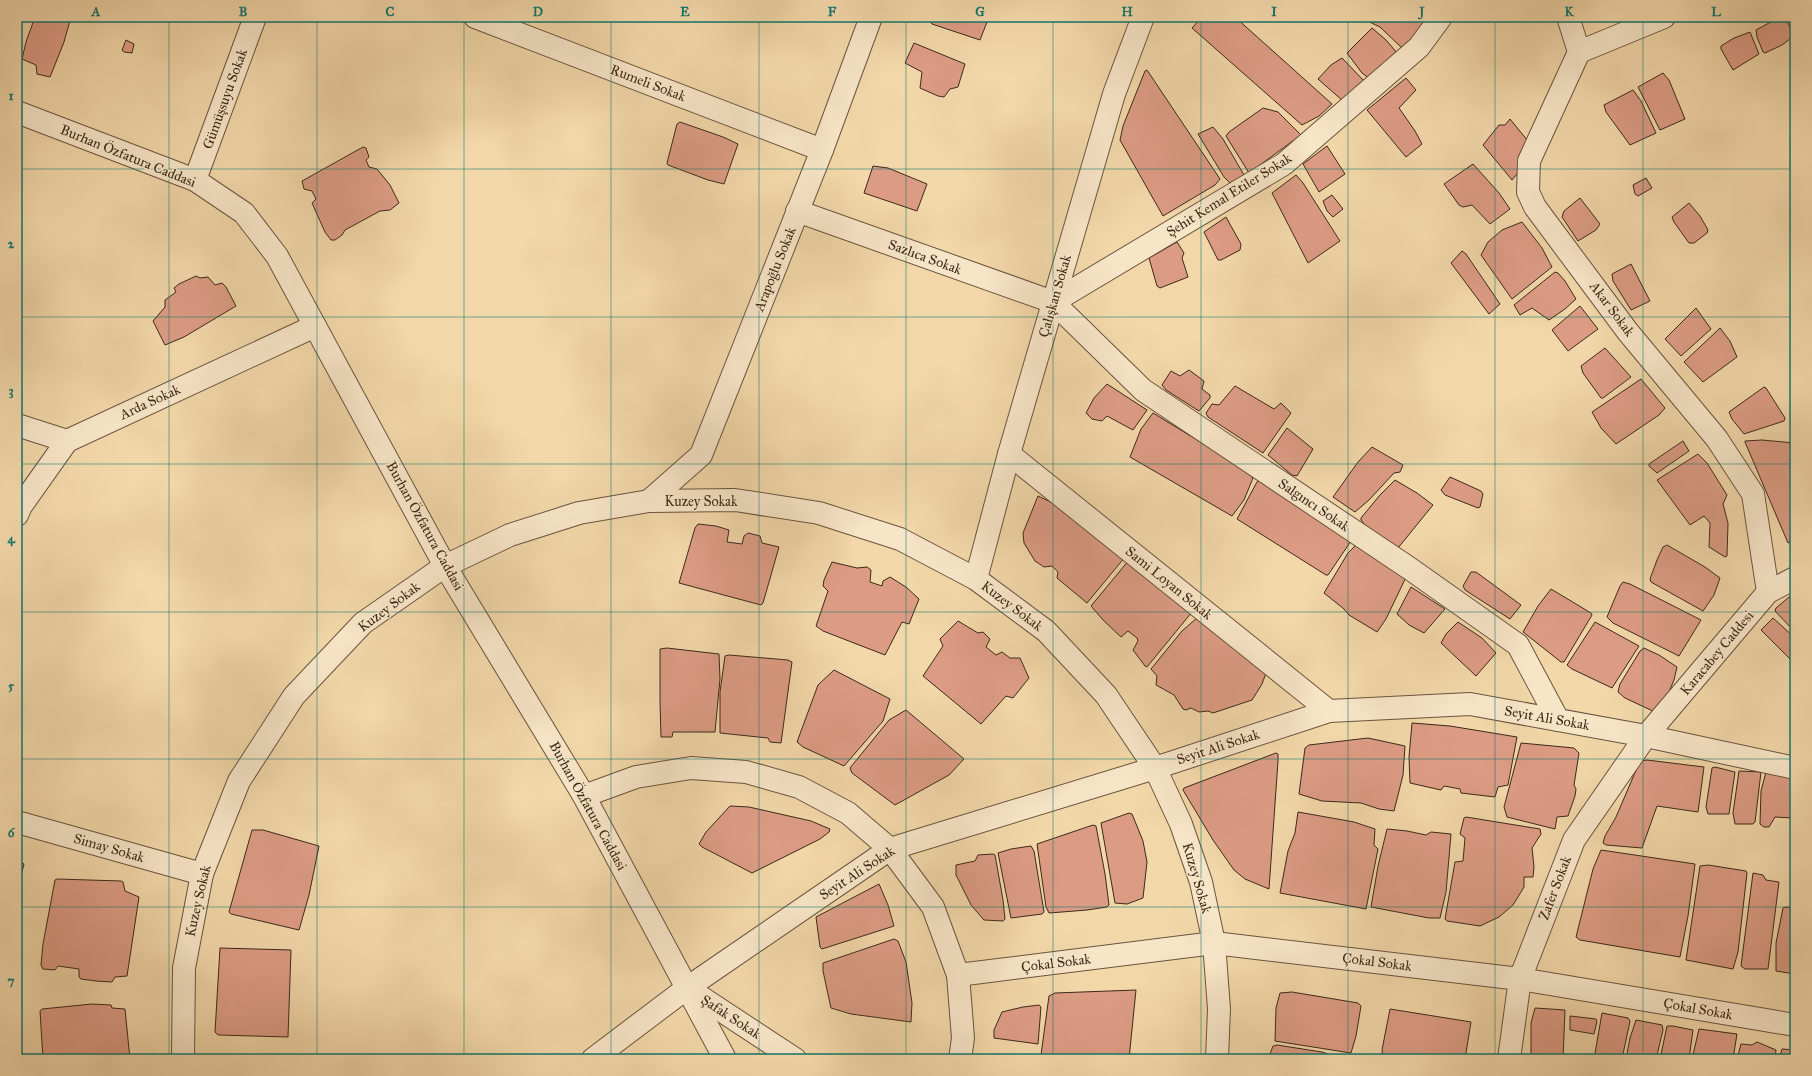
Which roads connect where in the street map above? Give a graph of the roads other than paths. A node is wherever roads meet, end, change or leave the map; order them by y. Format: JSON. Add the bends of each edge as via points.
{"nodes":[{"id":1,"x":255,"y":17,"type":"edge"},
{"id":2,"x":475,"y":17,"type":"edge"},
{"id":3,"x":871,"y":17,"type":"edge"},
{"id":4,"x":1143,"y":17,"type":"edge"},
{"id":5,"x":1441,"y":17,"type":"edge"},
{"id":6,"x":1568,"y":17,"type":"edge"},
{"id":7,"x":1664,"y":17,"type":"edge"},
{"id":8,"x":1579,"y":52,"type":"junction"},
{"id":9,"x":17,"y":112,"type":"edge"},
{"id":10,"x":822,"y":150,"type":"junction"},
{"id":11,"x":194,"y":180,"type":"junction"},
{"id":12,"x":797,"y":211,"type":"junction"},
{"id":13,"x":1053,"y":302,"type":"junction"},
{"id":14,"x":315,"y":326,"type":"junction"},
{"id":15,"x":17,"y":424,"type":"edge"},
{"id":16,"x":67,"y":441,"type":"junction"},
{"id":17,"x":1009,"y":454,"type":"junction"},
{"id":18,"x":649,"y":501,"type":"junction"},
{"id":19,"x":17,"y":515,"type":"edge"},
{"id":20,"x":445,"y":566,"type":"junction"},
{"id":21,"x":1795,"y":578,"type":"edge"},
{"id":22,"x":976,"y":579,"type":"junction"},
{"id":23,"x":1768,"y":592,"type":"junction"},
{"id":24,"x":1329,"y":711,"type":"junction"},
{"id":25,"x":1558,"y":720,"type":"junction"},
{"id":26,"x":1646,"y":736,"type":"junction"},
{"id":27,"x":1155,"y":768,"type":"junction"},
{"id":28,"x":1795,"y":768,"type":"edge"},
{"id":29,"x":584,"y":796,"type":"junction"},
{"id":30,"x":17,"y":822,"type":"edge"},
{"id":31,"x":890,"y":848,"type":"junction"},
{"id":32,"x":202,"y":874,"type":"junction"},
{"id":33,"x":1214,"y":943,"type":"junction"},
{"id":34,"x":958,"y":975,"type":"junction"},
{"id":35,"x":1520,"y":979,"type":"junction"},
{"id":36,"x":687,"y":988,"type":"junction"},
{"id":37,"x":1795,"y":1025,"type":"edge"},
{"id":38,"x":183,"y":1059,"type":"edge"},
{"id":39,"x":593,"y":1059,"type":"edge"},
{"id":40,"x":725,"y":1059,"type":"edge"},
{"id":41,"x":795,"y":1059,"type":"edge"},
{"id":42,"x":960,"y":1059,"type":"edge"},
{"id":43,"x":1217,"y":1059,"type":"edge"},
{"id":44,"x":1509,"y":1059,"type":"edge"}],
"edges":[{"from":1,"to":11,"type":"street","name":"Gümüşsuyu Sokak"},
{"from":2,"to":10,"type":"street","name":"Rumeli Sokak"},
{"from":3,"to":10,"type":"street","name":"Arapoğlu Sokak"},
{"from":4,"to":13,"type":"street","name":"Çalışkan Sokak","via":[[1114,94]]},
{"from":5,"to":13,"type":"street","name":"Şehit Kemal Etiler Sokak","via":[[1419,47],[1284,164]]},
{"from":6,"to":8,"type":"street"},
{"from":7,"to":8,"type":"street"},
{"from":8,"to":23,"type":"street","name":"Akar Sokak","via":[[1529,161],[1528,192],[1535,208],[1628,332],[1717,439],[1753,494]]},
{"from":9,"to":11,"type":"street","name":"Burhan Özfatura Caddasi"},
{"from":10,"to":12,"type":"street","name":"Arapoğlu Sokak"},
{"from":11,"to":14,"type":"street","name":"Burhan Özfatura Caddasi","via":[[244,213],[277,256]]},
{"from":12,"to":13,"type":"street","name":"Sazlıca Sokak"},
{"from":12,"to":18,"type":"street","name":"Arapoğlu Sokak","via":[[701,455]]},
{"from":13,"to":17,"type":"street","name":"Çalışkan Sokak"},
{"from":13,"to":25,"type":"street","name":"Salgıncı Sokak","via":[[1142,390],[1518,645]]},
{"from":14,"to":16,"type":"street","name":"Arda Sokak"},
{"from":14,"to":20,"type":"street","name":"Burhan Özfatura Caddasi"},
{"from":15,"to":16,"type":"street"},
{"from":16,"to":19,"type":"street","name":"Arda Sokak"},
{"from":17,"to":22,"type":"street","name":"Çalışkan Sokak"},
{"from":17,"to":24,"type":"street","name":"Sami Loyan Sokak"},
{"from":18,"to":20,"type":"street","name":"Kuzey Sokak","via":[[579,513],[524,530]]},
{"from":18,"to":22,"type":"street","name":"Kuzey Sokak","via":[[735,500],[819,512],[900,539]]},
{"from":20,"to":29,"type":"street","name":"Burhan Özfatura Caddasi"},
{"from":20,"to":32,"type":"street","name":"Kuzey Sokak","via":[[363,623],[294,696],[239,780]]},
{"from":21,"to":23,"type":"street","name":"Karacabey Caddesi"},
{"from":22,"to":27,"type":"street","name":"Kuzey Sokak","via":[[1046,631],[1106,695]]},
{"from":23,"to":26,"type":"street","name":"Karacabey Caddesi"},
{"from":24,"to":25,"type":"street","name":"Seyit Ali Sokak","via":[[1470,704]]},
{"from":24,"to":27,"type":"street","name":"Seyit Ali Sokak"},
{"from":25,"to":26,"type":"street","name":"Seyit Ali Sokak"},
{"from":26,"to":28,"type":"street","name":"Seyit Ali Sokak"},
{"from":26,"to":35,"type":"street","name":"Zafer Sokak","via":[[1574,840]]},
{"from":27,"to":31,"type":"street","name":"Seyit Ali Sokak"},
{"from":27,"to":33,"type":"street","name":"Kuzey Sokak","via":[[1181,824],[1201,882]]},
{"from":29,"to":31,"type":"street","via":[[636,777],[691,768],[746,772],[799,787],[848,812]]},
{"from":29,"to":36,"type":"street","name":"Burhan Özfatura Caddasi"},
{"from":30,"to":32,"type":"street","name":"Simay Sokak"},
{"from":31,"to":34,"type":"street","via":[[932,907]]},
{"from":31,"to":36,"type":"street","name":"Seyit Ali Sokak"},
{"from":32,"to":38,"type":"street","name":"Kuzey Sokak","via":[[184,968]]},
{"from":33,"to":34,"type":"street","name":"Çokal Sokak"},
{"from":33,"to":35,"type":"street","name":"Çokal Sokak"},
{"from":33,"to":43,"type":"street","name":"Kuzey Sokak","via":[[1220,1009]]},
{"from":34,"to":42,"type":"street","via":[[963,1038]]},
{"from":35,"to":37,"type":"street","name":"Çokal Sokak"},
{"from":35,"to":44,"type":"street","name":"Zafer Sokak"},
{"from":36,"to":39,"type":"street","name":"Seyit Ali Sokak"},
{"from":36,"to":40,"type":"street","name":"Burhan Özfatura Caddasi"},
{"from":36,"to":41,"type":"street","name":"Şafak Sokak"}]}
